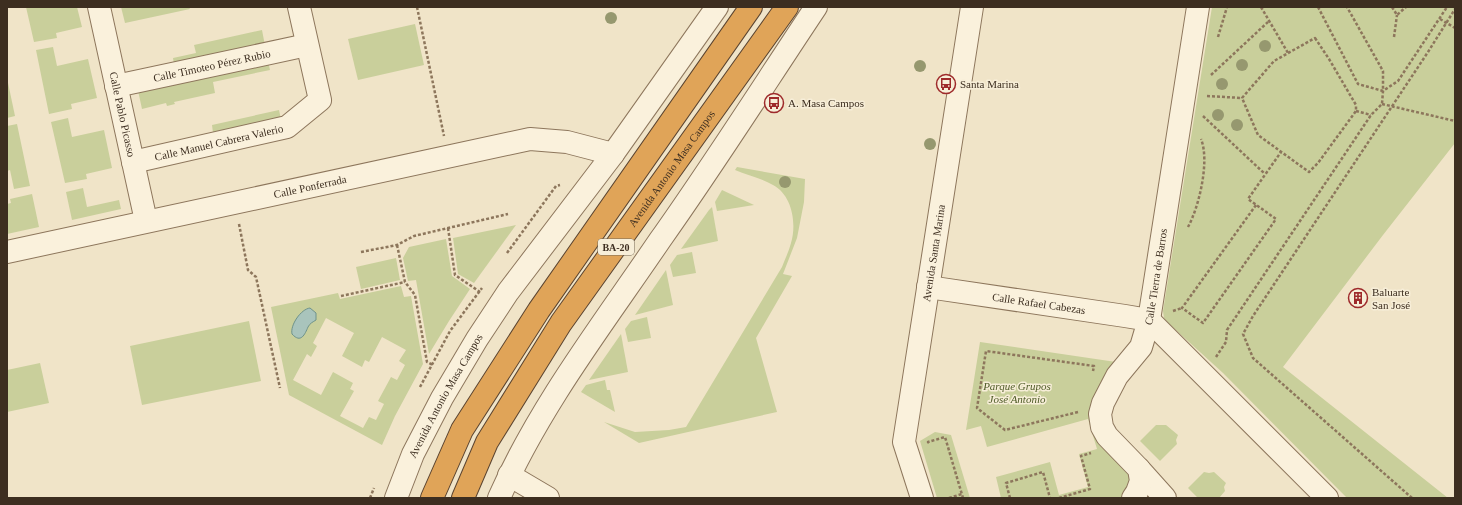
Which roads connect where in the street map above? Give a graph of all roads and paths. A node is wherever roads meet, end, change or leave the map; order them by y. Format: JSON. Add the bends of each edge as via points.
{"nodes":[{"id":1,"x":99,"y":7,"type":"edge"},
{"id":2,"x":299,"y":7,"type":"edge"},
{"id":3,"x":417,"y":7,"type":"edge"},
{"id":4,"x":717,"y":7,"type":"edge"},
{"id":5,"x":751,"y":7,"type":"edge"},
{"id":6,"x":787,"y":7,"type":"edge"},
{"id":7,"x":816,"y":7,"type":"edge"},
{"id":8,"x":972,"y":7,"type":"edge"},
{"id":9,"x":1198,"y":7,"type":"edge"},
{"id":10,"x":1227,"y":7,"type":"edge"},
{"id":11,"x":1261,"y":7,"type":"edge"},
{"id":12,"x":1318,"y":7,"type":"edge"},
{"id":13,"x":1347,"y":7,"type":"edge"},
{"id":14,"x":1392,"y":7,"type":"edge"},
{"id":15,"x":1406,"y":7,"type":"edge"},
{"id":16,"x":1448,"y":7,"type":"edge"},
{"id":17,"x":1455,"y":9,"type":"edge"},
{"id":18,"x":1397,"y":15,"type":"junction"},
{"id":19,"x":1440,"y":19,"type":"junction"},
{"id":20,"x":1269,"y":21,"type":"junction"},
{"id":21,"x":1446,"y":22,"type":"junction"},
{"id":22,"x":1455,"y":28,"type":"edge"},
{"id":23,"x":1394,"y":38,"type":"dead end"},
{"id":24,"x":1216,"y":42,"type":"dead end"},
{"id":25,"x":307,"y":45,"type":"junction"},
{"id":26,"x":1288,"y":53,"type":"junction"},
{"id":27,"x":1210,"y":76,"type":"dead end"},
{"id":28,"x":116,"y":86,"type":"junction"},
{"id":29,"x":1383,"y":91,"type":"junction"},
{"id":30,"x":1202,"y":96,"type":"dead end"},
{"id":31,"x":1242,"y":98,"type":"junction"},
{"id":32,"x":1382,"y":104,"type":"junction"},
{"id":33,"x":1392,"y":106,"type":"junction"},
{"id":34,"x":1356,"y":111,"type":"junction"},
{"id":35,"x":1200,"y":113,"type":"dead end"},
{"id":36,"x":1371,"y":116,"type":"junction"},
{"id":37,"x":1455,"y":121,"type":"edge"},
{"id":38,"x":445,"y":136,"type":"dead end"},
{"id":39,"x":1200,"y":137,"type":"dead end"},
{"id":40,"x":1281,"y":152,"type":"junction"},
{"id":41,"x":612,"y":154,"type":"junction"},
{"id":42,"x":133,"y":162,"type":"junction"},
{"id":43,"x":1266,"y":174,"type":"junction"},
{"id":44,"x":1256,"y":205,"type":"junction"},
{"id":45,"x":508,"y":214,"type":"dead end"},
{"id":46,"x":238,"y":221,"type":"dead end"},
{"id":47,"x":146,"y":222,"type":"junction"},
{"id":48,"x":448,"y":228,"type":"junction"},
{"id":49,"x":1186,"y":230,"type":"dead end"},
{"id":50,"x":397,"y":245,"type":"junction"},
{"id":51,"x":7,"y":252,"type":"edge"},
{"id":52,"x":361,"y":252,"type":"dead end"},
{"id":53,"x":404,"y":282,"type":"junction"},
{"id":54,"x":928,"y":287,"type":"junction"},
{"id":55,"x":341,"y":296,"type":"dead end"},
{"id":56,"x":500,"y":304,"type":"junction"},
{"id":57,"x":1182,"y":308,"type":"junction"},
{"id":58,"x":1172,"y":311,"type":"dead end"},
{"id":59,"x":1148,"y":320,"type":"junction"},
{"id":60,"x":1214,"y":360,"type":"dead end"},
{"id":61,"x":427,"y":362,"type":"dead end"},
{"id":62,"x":1093,"y":374,"type":"dead end"},
{"id":63,"x":280,"y":388,"type":"dead end"},
{"id":64,"x":1079,"y":411,"type":"dead end"},
{"id":65,"x":928,"y":442,"type":"dead end"},
{"id":66,"x":1081,"y":456,"type":"dead end"},
{"id":67,"x":1139,"y":469,"type":"junction"},
{"id":68,"x":509,"y":475,"type":"junction"},
{"id":69,"x":962,"y":494,"type":"junction"},
{"id":70,"x":396,"y":498,"type":"edge"},
{"id":71,"x":432,"y":498,"type":"edge"},
{"id":72,"x":464,"y":498,"type":"edge"},
{"id":73,"x":499,"y":498,"type":"edge"},
{"id":74,"x":548,"y":498,"type":"edge"},
{"id":75,"x":922,"y":498,"type":"edge"},
{"id":76,"x":949,"y":498,"type":"edge"},
{"id":77,"x":963,"y":498,"type":"edge"},
{"id":78,"x":1010,"y":498,"type":"edge"},
{"id":79,"x":1050,"y":498,"type":"edge"},
{"id":80,"x":1059,"y":498,"type":"edge"},
{"id":81,"x":1133,"y":498,"type":"edge"},
{"id":82,"x":1165,"y":498,"type":"edge"},
{"id":83,"x":1327,"y":498,"type":"edge"},
{"id":84,"x":1412,"y":498,"type":"edge"}],
"edges":[{"from":1,"to":28,"type":"street","name":"Calle Pablo Picasso"},
{"from":2,"to":25,"type":"street"},
{"from":3,"to":38,"type":"path"},
{"from":4,"to":41,"type":"street","name":"Avenida Antonio Masa Campos"},
{"from":5,"to":71,"type":"highway","number":"BA-20","via":[[539,310],[462,430]]},
{"from":6,"to":72,"type":"highway","name":"Avenida Antonio Masa Campos","number":"BA-20","via":[[561,324],[488,442]]},
{"from":7,"to":68,"type":"street","via":[[713,165],[560,387],[536,424]]},
{"from":8,"to":54,"type":"street","name":"Avenida Santa Marina"},
{"from":9,"to":59,"type":"street","name":"Calle Tierra de Barros"},
{"from":10,"to":24,"type":"path"},
{"from":11,"to":20,"type":"path"},
{"from":12,"to":29,"type":"path","via":[[1358,84]]},
{"from":13,"to":29,"type":"path","via":[[1383,71]]},
{"from":14,"to":18,"type":"path"},
{"from":15,"to":18,"type":"path"},
{"from":16,"to":19,"type":"path"},
{"from":17,"to":21,"type":"path"},
{"from":18,"to":23,"type":"path"},
{"from":19,"to":21,"type":"path"},
{"from":19,"to":29,"type":"path","via":[[1398,81]]},
{"from":20,"to":26,"type":"path"},
{"from":20,"to":27,"type":"path"},
{"from":21,"to":22,"type":"path"},
{"from":21,"to":33,"type":"path"},
{"from":25,"to":28,"type":"street","name":"Calle Timoteo Pérez Rubio"},
{"from":25,"to":42,"type":"street","name":"Calle Manuel Cabrera Valerio","via":[[320,100],[287,127]]},
{"from":26,"to":31,"type":"path","via":[[1274,61]]},
{"from":26,"to":34,"type":"path","via":[[1315,38],[1356,105]]},
{"from":28,"to":42,"type":"street","name":"Calle Pablo Picasso"},
{"from":29,"to":32,"type":"path"},
{"from":30,"to":31,"type":"path"},
{"from":31,"to":40,"type":"path","via":[[1258,135]]},
{"from":32,"to":33,"type":"path"},
{"from":32,"to":36,"type":"path"},
{"from":33,"to":37,"type":"path"},
{"from":33,"to":84,"type":"path","via":[[1252,316],[1243,334],[1253,358]]},
{"from":34,"to":36,"type":"path"},
{"from":34,"to":40,"type":"path","via":[[1309,172]]},
{"from":35,"to":43,"type":"path"},
{"from":36,"to":60,"type":"path","via":[[1227,330],[1226,342]]},
{"from":39,"to":49,"type":"path","via":[[1204,156],[1202,178],[1195,210]]},
{"from":40,"to":43,"type":"path"},
{"from":41,"to":47,"type":"street","name":"Calle Ponferrada","via":[[567,142],[530,139]]},
{"from":41,"to":56,"type":"street","name":"Avenida Antonio Masa Campos"},
{"from":42,"to":47,"type":"street","name":"Calle Pablo Picasso"},
{"from":43,"to":44,"type":"path","via":[[1248,199]]},
{"from":44,"to":57,"type":"path"},
{"from":44,"to":57,"type":"path","via":[[1276,219],[1203,324]]},
{"from":45,"to":48,"type":"path"},
{"from":46,"to":63,"type":"path","via":[[248,270],[256,277]]},
{"from":47,"to":51,"type":"street","name":"Calle Ponferrada"},
{"from":48,"to":50,"type":"path","via":[[414,236]]},
{"from":48,"to":56,"type":"path","via":[[455,275]]},
{"from":50,"to":52,"type":"path"},
{"from":50,"to":53,"type":"path"},
{"from":53,"to":55,"type":"path"},
{"from":53,"to":61,"type":"path","via":[[415,295]]},
{"from":54,"to":59,"type":"street","name":"Calle Rafael Cabezas"},
{"from":54,"to":75,"type":"street","name":"Avenida Santa Marina","via":[[904,442]]},
{"from":56,"to":70,"type":"street","name":"Avenida Antonio Masa Campos","via":[[442,398],[413,454]]},
{"from":57,"to":58,"type":"path"},
{"from":59,"to":67,"type":"street","via":[[1141,347],[1117,376],[1100,414],[1102,427],[1107,436]]},
{"from":59,"to":83,"type":"street","name":"Calle Tierra de Barros"},
{"from":62,"to":64,"type":"path","via":[[1094,366],[986,351],[977,408],[1005,430]]},
{"from":65,"to":69,"type":"path","via":[[945,437]]},
{"from":66,"to":80,"type":"path","via":[[1090,489]]},
{"from":67,"to":81,"type":"street","via":[[1141,481]]},
{"from":67,"to":82,"type":"street"},
{"from":68,"to":73,"type":"street"},
{"from":68,"to":74,"type":"street"},
{"from":69,"to":76,"type":"path"},
{"from":69,"to":77,"type":"path"},
{"from":78,"to":79,"type":"path","via":[[1006,483],[1043,472]]}]}
